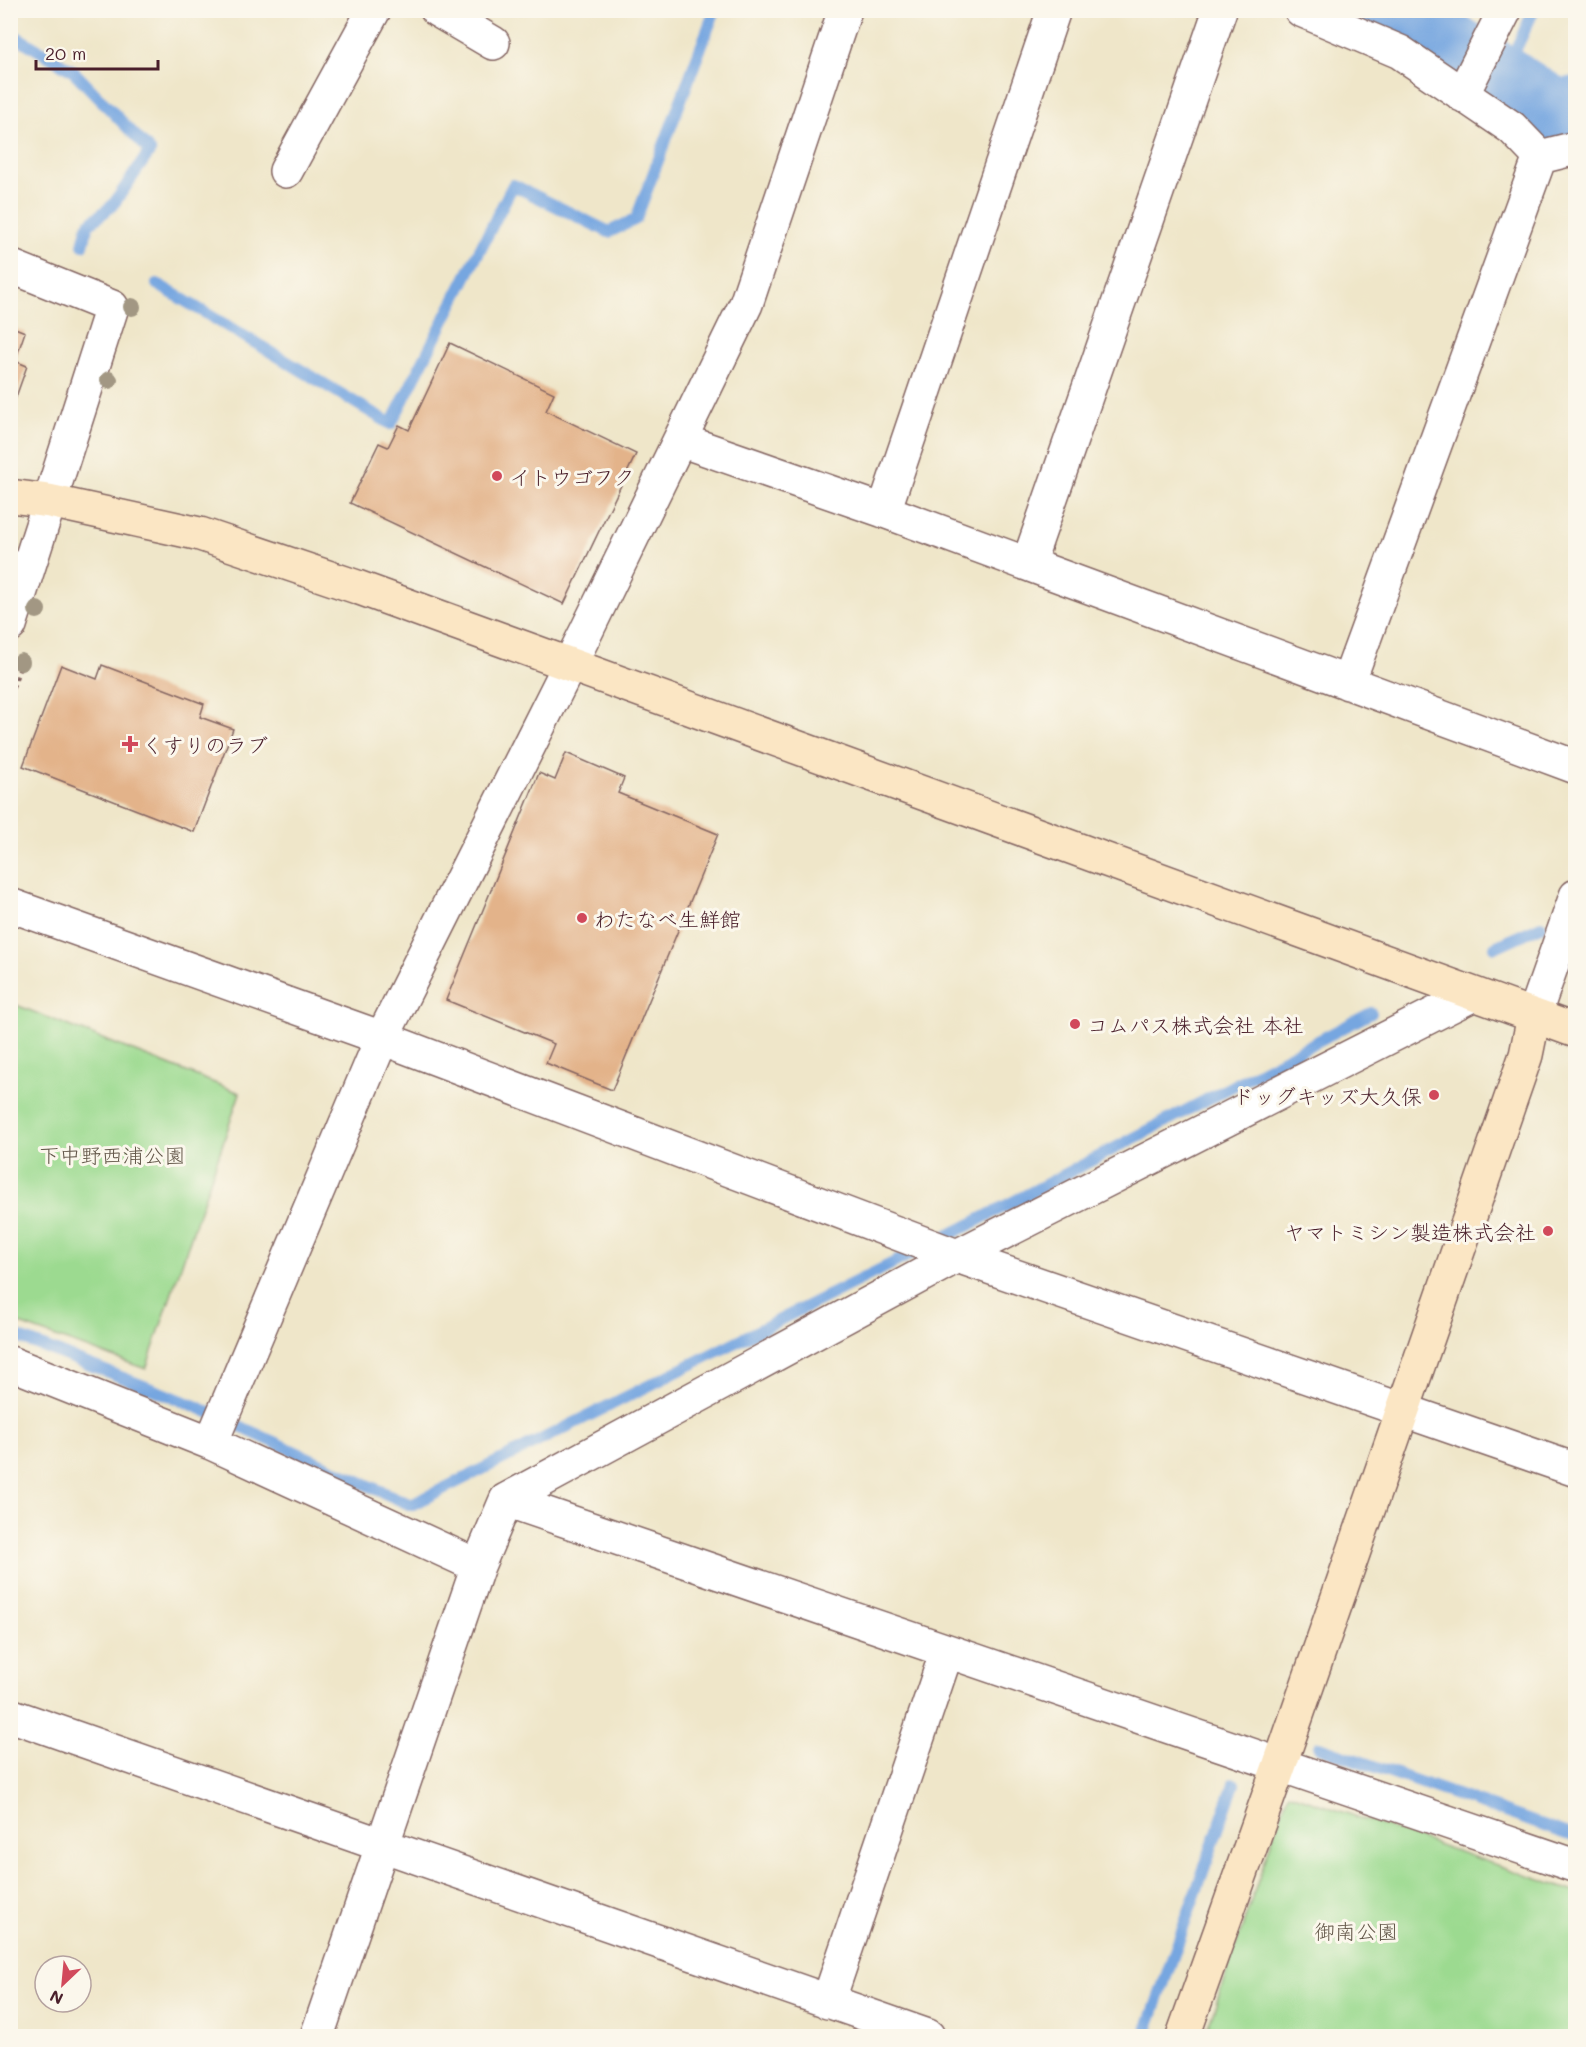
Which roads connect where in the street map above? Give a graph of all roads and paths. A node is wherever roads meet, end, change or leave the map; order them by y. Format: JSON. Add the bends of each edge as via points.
{"nodes":[{"id":1,"x":374,"y":10,"type":"edge"},
{"id":2,"x":437,"y":10,"type":"edge"},
{"id":3,"x":845,"y":10,"type":"edge"},
{"id":4,"x":1054,"y":10,"type":"edge"},
{"id":5,"x":1220,"y":10,"type":"edge"},
{"id":6,"x":1301,"y":10,"type":"edge"},
{"id":7,"x":1505,"y":10,"type":"edge"},
{"id":8,"x":493,"y":42,"type":"dead end"},
{"id":9,"x":1471,"y":78,"type":"junction"},
{"id":10,"x":1575,"y":148,"type":"edge"},
{"id":11,"x":1540,"y":157,"type":"junction"},
{"id":12,"x":286,"y":171,"type":"dead end"},
{"id":13,"x":10,"y":266,"type":"edge"},
{"id":14,"x":680,"y":440,"type":"junction"},
{"id":15,"x":10,"y":496,"type":"edge"},
{"id":16,"x":50,"y":501,"type":"junction"},
{"id":17,"x":884,"y":512,"type":"junction"},
{"id":18,"x":1028,"y":564,"type":"junction"},
{"id":19,"x":10,"y":625,"type":"edge"},
{"id":20,"x":570,"y":665,"type":"junction"},
{"id":21,"x":1348,"y":683,"type":"junction"},
{"id":22,"x":1575,"y":767,"type":"edge"},
{"id":23,"x":1575,"y":896,"type":"edge"},
{"id":24,"x":10,"y":905,"type":"edge"},
{"id":25,"x":1472,"y":995,"type":"junction"},
{"id":26,"x":1533,"y":1016,"type":"junction"},
{"id":27,"x":1575,"y":1031,"type":"edge"},
{"id":28,"x":382,"y":1038,"type":"junction"},
{"id":29,"x":950,"y":1253,"type":"junction"},
{"id":30,"x":10,"y":1363,"type":"edge"},
{"id":31,"x":1403,"y":1410,"type":"junction"},
{"id":32,"x":218,"y":1427,"type":"junction"},
{"id":33,"x":1575,"y":1470,"type":"edge"},
{"id":34,"x":506,"y":1500,"type":"junction"},
{"id":35,"x":478,"y":1566,"type":"junction"},
{"id":36,"x":947,"y":1650,"type":"junction"},
{"id":37,"x":10,"y":1715,"type":"edge"},
{"id":38,"x":1280,"y":1764,"type":"junction"},
{"id":39,"x":383,"y":1845,"type":"junction"},
{"id":40,"x":1575,"y":1866,"type":"edge"},
{"id":41,"x":828,"y":2002,"type":"junction"},
{"id":42,"x":317,"y":2037,"type":"edge"},
{"id":43,"x":928,"y":2037,"type":"edge"},
{"id":44,"x":1183,"y":2037,"type":"edge"}],
"edges":[{"from":1,"to":12,"type":"street"},
{"from":2,"to":8,"type":"street"},
{"from":3,"to":14,"type":"street","via":[[746,304]]},
{"from":4,"to":17,"type":"street"},
{"from":5,"to":18,"type":"street"},
{"from":6,"to":9,"type":"street"},
{"from":7,"to":9,"type":"street"},
{"from":9,"to":11,"type":"street"},
{"from":10,"to":11,"type":"street"},
{"from":11,"to":21,"type":"street"},
{"from":13,"to":16,"type":"street","via":[[112,307]]},
{"from":14,"to":17,"type":"street"},
{"from":14,"to":20,"type":"street"},
{"from":15,"to":16,"type":"street"},
{"from":16,"to":19,"type":"street"},
{"from":16,"to":20,"type":"street","via":[[200,534]]},
{"from":17,"to":18,"type":"street"},
{"from":18,"to":21,"type":"street"},
{"from":20,"to":25,"type":"street"},
{"from":20,"to":28,"type":"street"},
{"from":21,"to":22,"type":"street"},
{"from":23,"to":26,"type":"street"},
{"from":24,"to":28,"type":"street"},
{"from":25,"to":26,"type":"street"},
{"from":25,"to":29,"type":"street"},
{"from":26,"to":27,"type":"street"},
{"from":26,"to":31,"type":"street","via":[[1526,1055]]},
{"from":28,"to":29,"type":"street"},
{"from":28,"to":32,"type":"street"},
{"from":29,"to":31,"type":"street"},
{"from":29,"to":34,"type":"street"},
{"from":30,"to":32,"type":"street"},
{"from":31,"to":33,"type":"street"},
{"from":31,"to":38,"type":"street"},
{"from":32,"to":35,"type":"street"},
{"from":34,"to":35,"type":"street"},
{"from":34,"to":36,"type":"street"},
{"from":35,"to":39,"type":"street"},
{"from":36,"to":38,"type":"street"},
{"from":36,"to":41,"type":"street"},
{"from":37,"to":39,"type":"street"},
{"from":38,"to":40,"type":"street"},
{"from":38,"to":44,"type":"street"},
{"from":39,"to":41,"type":"street"},
{"from":39,"to":42,"type":"street"},
{"from":41,"to":43,"type":"street"}]}
